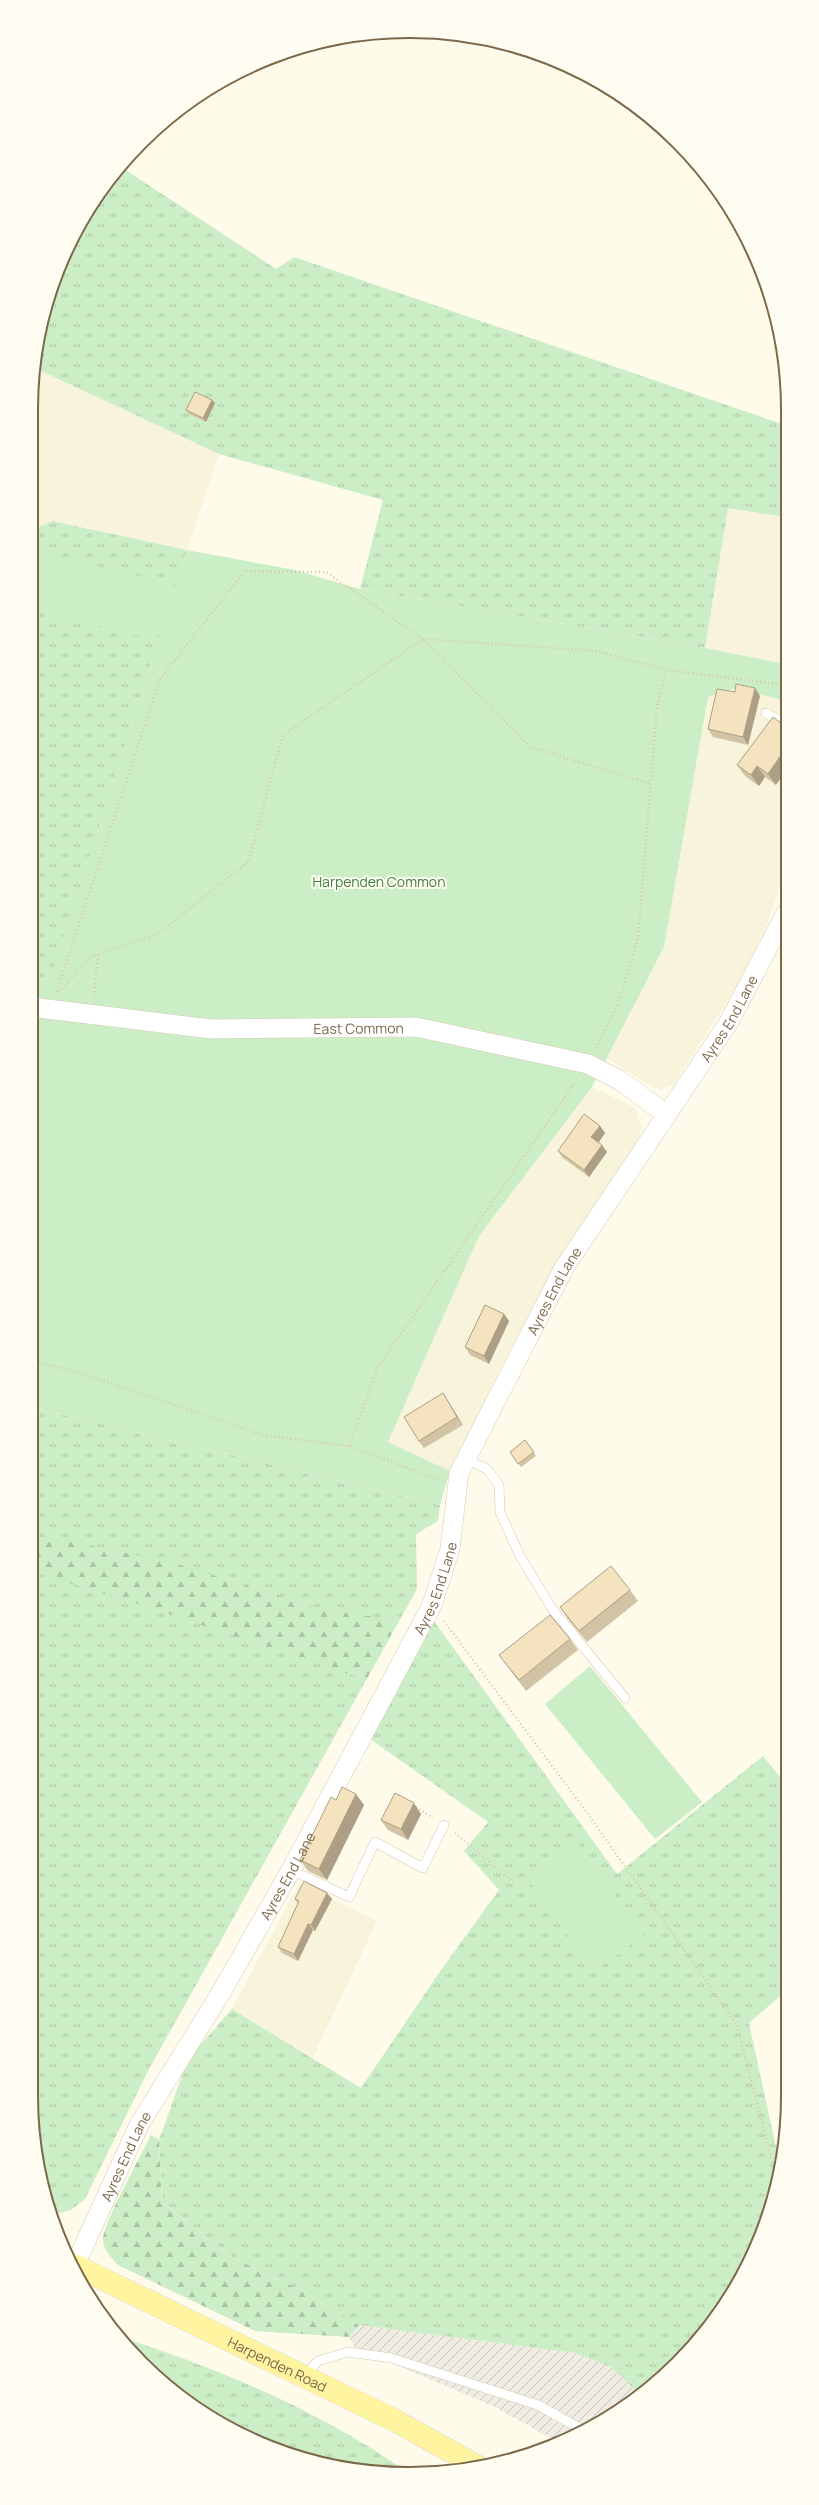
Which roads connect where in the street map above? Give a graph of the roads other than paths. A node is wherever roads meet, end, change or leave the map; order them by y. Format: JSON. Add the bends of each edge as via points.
{"nodes":[{"id":1,"x":766,"y":713,"type":"dead end"},
{"id":2,"x":781,"y":722,"type":"edge"},
{"id":3,"x":781,"y":923,"type":"edge"},
{"id":4,"x":38,"y":1008,"type":"edge"},
{"id":5,"x":667,"y":1115,"type":"junction"},
{"id":6,"x":465,"y":1459,"type":"junction"},
{"id":7,"x":625,"y":1698,"type":"dead end"},
{"id":8,"x":444,"y":1825,"type":"road end"},
{"id":9,"x":291,"y":1870,"type":"junction"},
{"id":10,"x":77,"y":2261,"type":"edge"},
{"id":11,"x":80,"y":2268,"type":"edge"},
{"id":12,"x":305,"y":2375,"type":"junction"},
{"id":13,"x":578,"y":2427,"type":"edge"},
{"id":14,"x":470,"y":2462,"type":"edge"}],
"edges":[{"from":1,"to":2,"type":"lane"},
{"from":3,"to":5,"type":"street","name":"Ayres End Lane","via":[[729,1022]]},
{"from":4,"to":5,"type":"street","name":"East Common","via":[[211,1029],[416,1026],[588,1064],[620,1081]]},
{"from":5,"to":6,"type":"street","name":"Ayres End Lane","via":[[564,1268]]},
{"from":6,"to":7,"type":"lane","via":[[487,1469],[499,1485],[500,1512],[520,1556],[553,1610]]},
{"from":6,"to":9,"type":"street","name":"Ayres End Lane","via":[[459,1473],[450,1549],[432,1605]]},
{"from":8,"to":9,"type":"lane","via":[[423,1868],[375,1842],[349,1897]]},
{"from":9,"to":10,"type":"street","name":"Ayres End Lane","via":[[219,1996],[139,2125]]},
{"from":11,"to":12,"type":"main road","name":"Harpenden Road"},
{"from":12,"to":13,"type":"lane","via":[[318,2361],[348,2352],[391,2358],[538,2404]]},
{"from":12,"to":14,"type":"main road","name":"Harpenden Road","via":[[396,2420]]}]}
